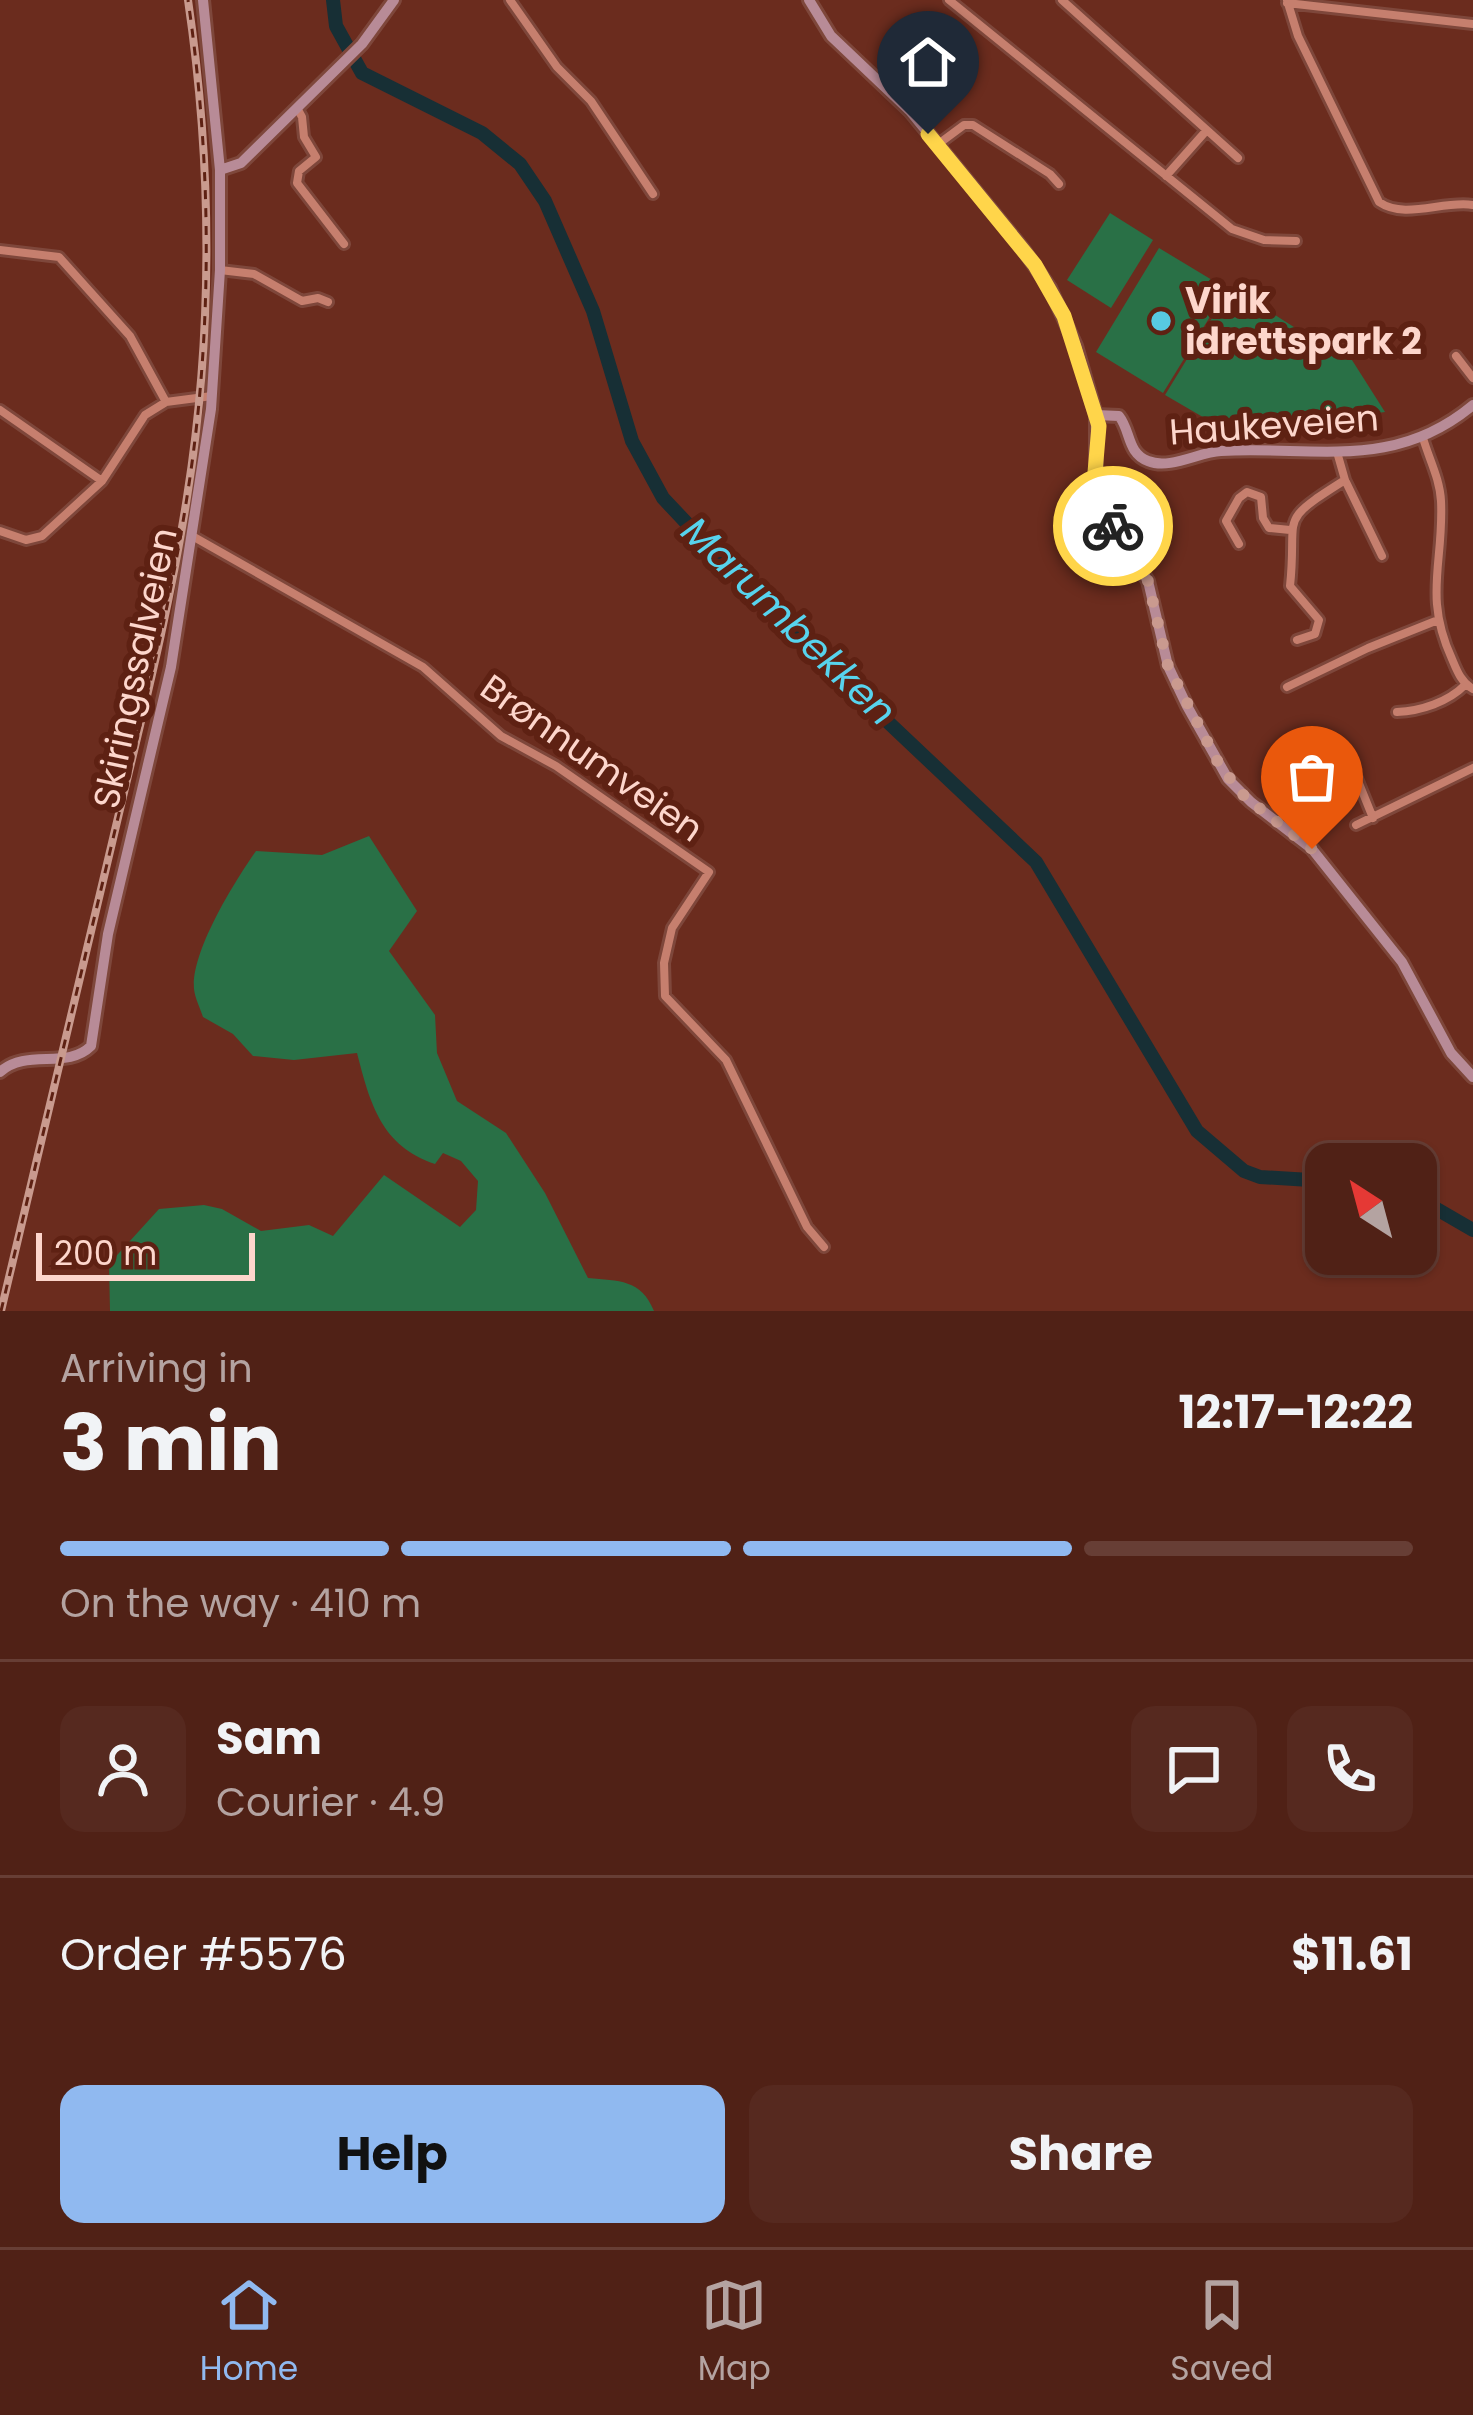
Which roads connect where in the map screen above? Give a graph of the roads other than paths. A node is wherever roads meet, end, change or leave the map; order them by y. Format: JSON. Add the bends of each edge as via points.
{"nodes":[{"id":1,"x":203,"y":0,"type":"edge"},
{"id":2,"x":394,"y":0,"type":"edge"},
{"id":3,"x":510,"y":0,"type":"edge"},
{"id":4,"x":809,"y":0,"type":"edge"},
{"id":5,"x":949,"y":0,"type":"edge"},
{"id":6,"x":1062,"y":0,"type":"edge"},
{"id":7,"x":1288,"y":2,"type":"edge"},
{"id":8,"x":1473,"y":24,"type":"edge"},
{"id":9,"x":297,"y":108,"type":"junction"},
{"id":10,"x":1207,"y":131,"type":"junction"},
{"id":11,"x":937,"y":145,"type":"junction"},
{"id":12,"x":1238,"y":158,"type":"dead end"},
{"id":13,"x":220,"y":170,"type":"junction"},
{"id":14,"x":1166,"y":176,"type":"junction"},
{"id":15,"x":1059,"y":184,"type":"dead end"},
{"id":16,"x":653,"y":194,"type":"dead end"},
{"id":17,"x":1473,"y":205,"type":"edge"},
{"id":18,"x":1296,"y":241,"type":"dead end"},
{"id":19,"x":344,"y":244,"type":"dead end"},
{"id":20,"x":0,"y":250,"type":"edge"},
{"id":21,"x":220,"y":270,"type":"junction"},
{"id":22,"x":328,"y":302,"type":"dead end"},
{"id":23,"x":1456,"y":356,"type":"dead end"},
{"id":24,"x":1473,"y":378,"type":"edge"},
{"id":25,"x":212,"y":396,"type":"junction"},
{"id":26,"x":166,"y":402,"type":"junction"},
{"id":27,"x":1473,"y":405,"type":"edge"},
{"id":28,"x":0,"y":410,"type":"edge"},
{"id":29,"x":1096,"y":415,"type":"junction"},
{"id":30,"x":1423,"y":438,"type":"junction"},
{"id":31,"x":1337,"y":452,"type":"junction"},
{"id":32,"x":1345,"y":480,"type":"junction"},
{"id":33,"x":102,"y":482,"type":"junction"},
{"id":34,"x":1290,"y":530,"type":"junction"},
{"id":35,"x":0,"y":531,"type":"edge"},
{"id":36,"x":194,"y":537,"type":"junction"},
{"id":37,"x":1239,"y":544,"type":"dead end"},
{"id":38,"x":1382,"y":556,"type":"dead end"},
{"id":39,"x":1438,"y":620,"type":"junction"},
{"id":40,"x":1298,"y":640,"type":"dead end"},
{"id":41,"x":1287,"y":687,"type":"dead end"},
{"id":42,"x":1469,"y":687,"type":"edge"},
{"id":43,"x":1397,"y":712,"type":"dead end"},
{"id":44,"x":1473,"y":768,"type":"edge"},
{"id":45,"x":1354,"y":771,"type":"dead end"},
{"id":46,"x":1373,"y":818,"type":"junction"},
{"id":47,"x":1356,"y":825,"type":"dead end"},
{"id":48,"x":0,"y":1072,"type":"edge"},
{"id":49,"x":1473,"y":1077,"type":"edge"},
{"id":50,"x":824,"y":1247,"type":"dead end"}],
"edges":[{"from":1,"to":13,"type":"main road","name":"Skiringssalveien"},
{"from":2,"to":9,"type":"main road"},
{"from":3,"to":16,"type":"street"},
{"from":4,"to":11,"type":"main road","via":[[831,36]]},
{"from":5,"to":14,"type":"street"},
{"from":6,"to":10,"type":"street"},
{"from":7,"to":8,"type":"street"},
{"from":7,"to":17,"type":"street","via":[[1379,202],[1397,211]]},
{"from":9,"to":13,"type":"main road","via":[[242,163]]},
{"from":9,"to":19,"type":"street","via":[[316,157],[297,183]]},
{"from":10,"to":12,"type":"street"},
{"from":10,"to":14,"type":"street"},
{"from":11,"to":15,"type":"street","via":[[973,125]]},
{"from":11,"to":29,"type":"main road","via":[[1050,288]]},
{"from":13,"to":21,"type":"main road","name":"Skiringssalveien"},
{"from":14,"to":18,"type":"street","via":[[1244,235]]},
{"from":20,"to":26,"type":"street","via":[[59,257],[130,335]]},
{"from":21,"to":22,"type":"street","via":[[245,271],[295,299]]},
{"from":21,"to":25,"type":"main road","name":"Skiringssalveien"},
{"from":23,"to":24,"type":"street"},
{"from":25,"to":26,"type":"street"},
{"from":25,"to":36,"type":"main road","name":"Skiringssalveien"},
{"from":26,"to":33,"type":"street","via":[[140,422]]},
{"from":27,"to":30,"type":"main road","name":"Haukeveien"},
{"from":28,"to":33,"type":"street"},
{"from":29,"to":31,"type":"main road","name":"Haukeveien","via":[[1119,416],[1134,451],[1152,463],[1221,451]]},
{"from":29,"to":49,"type":"main road","via":[[1098,498],[1148,581],[1168,666],[1210,750],[1245,797],[1320,858],[1402,962],[1451,1053]]},
{"from":30,"to":31,"type":"main road","name":"Haukeveien"},
{"from":30,"to":39,"type":"street","via":[[1441,496]]},
{"from":31,"to":32,"type":"street"},
{"from":32,"to":34,"type":"street","via":[[1300,509]]},
{"from":32,"to":38,"type":"street"},
{"from":33,"to":35,"type":"street","via":[[42,536]]},
{"from":34,"to":37,"type":"street","via":[[1269,528],[1261,496],[1247,492],[1226,521]]},
{"from":34,"to":40,"type":"street","via":[[1290,586],[1319,620],[1316,634]]},
{"from":36,"to":48,"type":"main road","name":"Skiringssalveien","via":[[93,1038],[87,1051],[20,1060]]},
{"from":36,"to":50,"type":"street","name":"Brønnumveien","via":[[423,667],[501,736],[710,872],[672,928],[665,996],[726,1060]]},
{"from":39,"to":41,"type":"street"},
{"from":39,"to":42,"type":"street"},
{"from":42,"to":43,"type":"street"},
{"from":44,"to":46,"type":"street"},
{"from":45,"to":46,"type":"street"},
{"from":46,"to":47,"type":"street"}]}
